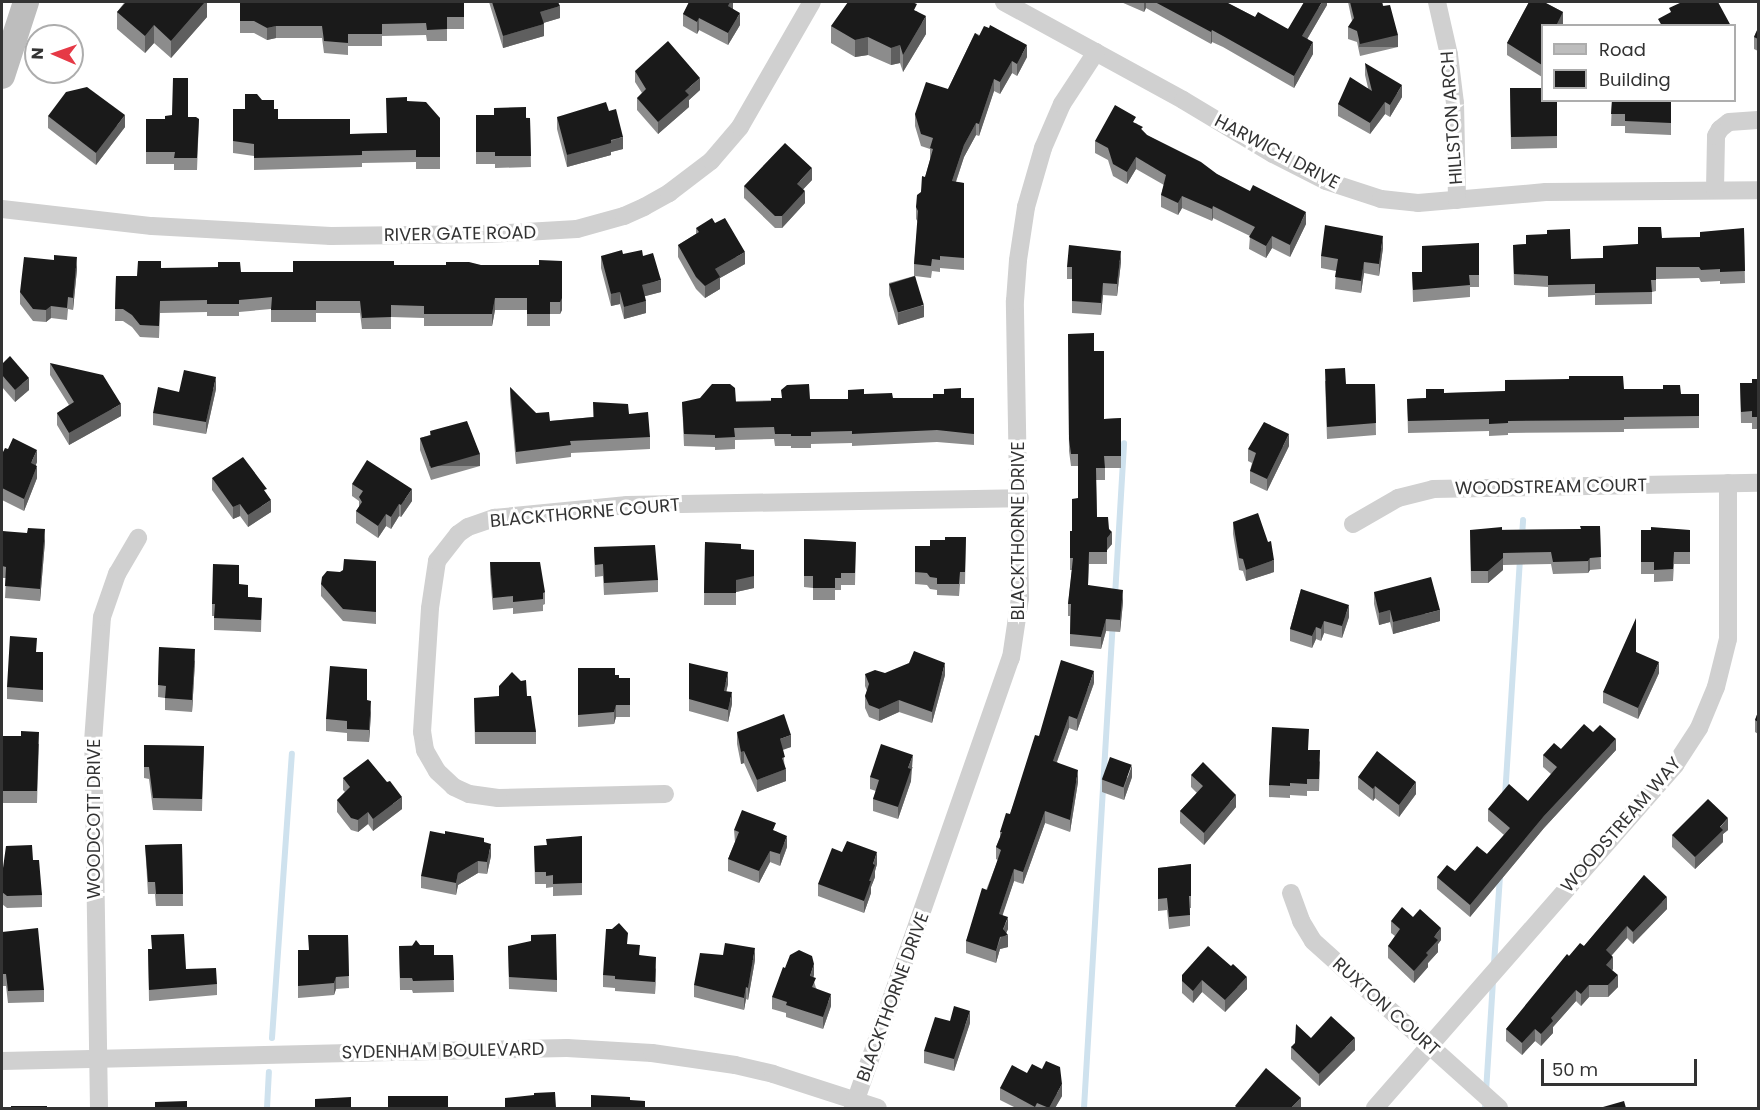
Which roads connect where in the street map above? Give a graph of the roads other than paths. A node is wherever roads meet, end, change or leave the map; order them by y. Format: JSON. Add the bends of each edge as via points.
{"nodes":[{"id":1,"x":26,"y":2,"type":"edge"},
{"id":2,"x":812,"y":2,"type":"edge"},
{"id":3,"x":1004,"y":2,"type":"edge"},
{"id":4,"x":1437,"y":2,"type":"edge"},
{"id":5,"x":1096,"y":52,"type":"junction"},
{"id":6,"x":2,"y":76,"type":"edge"},
{"id":7,"x":1758,"y":120,"type":"edge"},
{"id":8,"x":1715,"y":190,"type":"junction"},
{"id":9,"x":1758,"y":190,"type":"edge"},
{"id":10,"x":1457,"y":200,"type":"junction"},
{"id":11,"x":2,"y":209,"type":"edge"},
{"id":12,"x":1728,"y":483,"type":"junction"},
{"id":13,"x":1758,"y":483,"type":"edge"},
{"id":14,"x":1020,"y":498,"type":"junction"},
{"id":15,"x":1353,"y":524,"type":"dead end"},
{"id":16,"x":138,"y":538,"type":"dead end"},
{"id":17,"x":665,"y":794,"type":"dead end"},
{"id":18,"x":1291,"y":894,"type":"dead end"},
{"id":19,"x":1430,"y":1046,"type":"junction"},
{"id":20,"x":98,"y":1059,"type":"junction"},
{"id":21,"x":2,"y":1061,"type":"edge"},
{"id":22,"x":854,"y":1105,"type":"edge"},
{"id":23,"x":99,"y":1108,"type":"edge"},
{"id":24,"x":878,"y":1108,"type":"edge"},
{"id":25,"x":1375,"y":1108,"type":"edge"},
{"id":26,"x":1498,"y":1108,"type":"edge"}],
"edges":[{"from":1,"to":6,"type":"main road"},
{"from":2,"to":11,"type":"street","name":"RIVER GATE ROAD","via":[[740,127],[711,161],[669,194],[644,207],[578,229],[331,236],[152,226]]},
{"from":3,"to":5,"type":"street","name":"HARWICH DRIVE"},
{"from":4,"to":10,"type":"street","name":"HILLSTON ARCH","via":[[1455,103]]},
{"from":5,"to":10,"type":"street","name":"HARWICH DRIVE","via":[[1326,181],[1396,202]]},
{"from":5,"to":14,"type":"street","name":"BLACKTHORNE DRIVE","via":[[1062,104],[1043,148],[1026,207],[1015,302]]},
{"from":7,"to":8,"type":"street","via":[[1729,122],[1720,129],[1716,136]]},
{"from":8,"to":9,"type":"street","name":"HARWICH DRIVE"},
{"from":8,"to":10,"type":"street","name":"HARWICH DRIVE","via":[[1546,192]]},
{"from":12,"to":13,"type":"street","name":"WOODSTREAM COURT"},
{"from":12,"to":15,"type":"street","name":"WOODSTREAM COURT","via":[[1433,489],[1398,498]]},
{"from":12,"to":19,"type":"street","name":"WOODSTREAM WAY","via":[[1728,639],[1719,678],[1699,728],[1675,765]]},
{"from":14,"to":17,"type":"street","name":"BLACKTHORNE COURT","via":[[627,505],[494,518],[458,534],[438,561],[430,608],[422,732],[425,750],[437,771],[454,787],[469,794],[498,798]]},
{"from":14,"to":22,"type":"street","name":"BLACKTHORNE DRIVE","via":[[1020,598],[1011,658]]},
{"from":16,"to":20,"type":"street","name":"WOODCOTT DRIVE","via":[[105,602],[101,629],[92,801]]},
{"from":18,"to":19,"type":"street","name":"RUXTON COURT","via":[[1313,941]]},
{"from":19,"to":25,"type":"street","name":"WOODSTREAM WAY"},
{"from":19,"to":26,"type":"street","name":"RUXTON COURT"},
{"from":20,"to":21,"type":"street","name":"SYDENHAM BOULEVARD"},
{"from":20,"to":22,"type":"street","name":"SYDENHAM BOULEVARD","via":[[567,1048],[652,1053],[773,1074]]},
{"from":20,"to":23,"type":"street","name":"WOODCOTT DRIVE"},
{"from":22,"to":24,"type":"street","name":"SYDENHAM BOULEVARD"}]}
